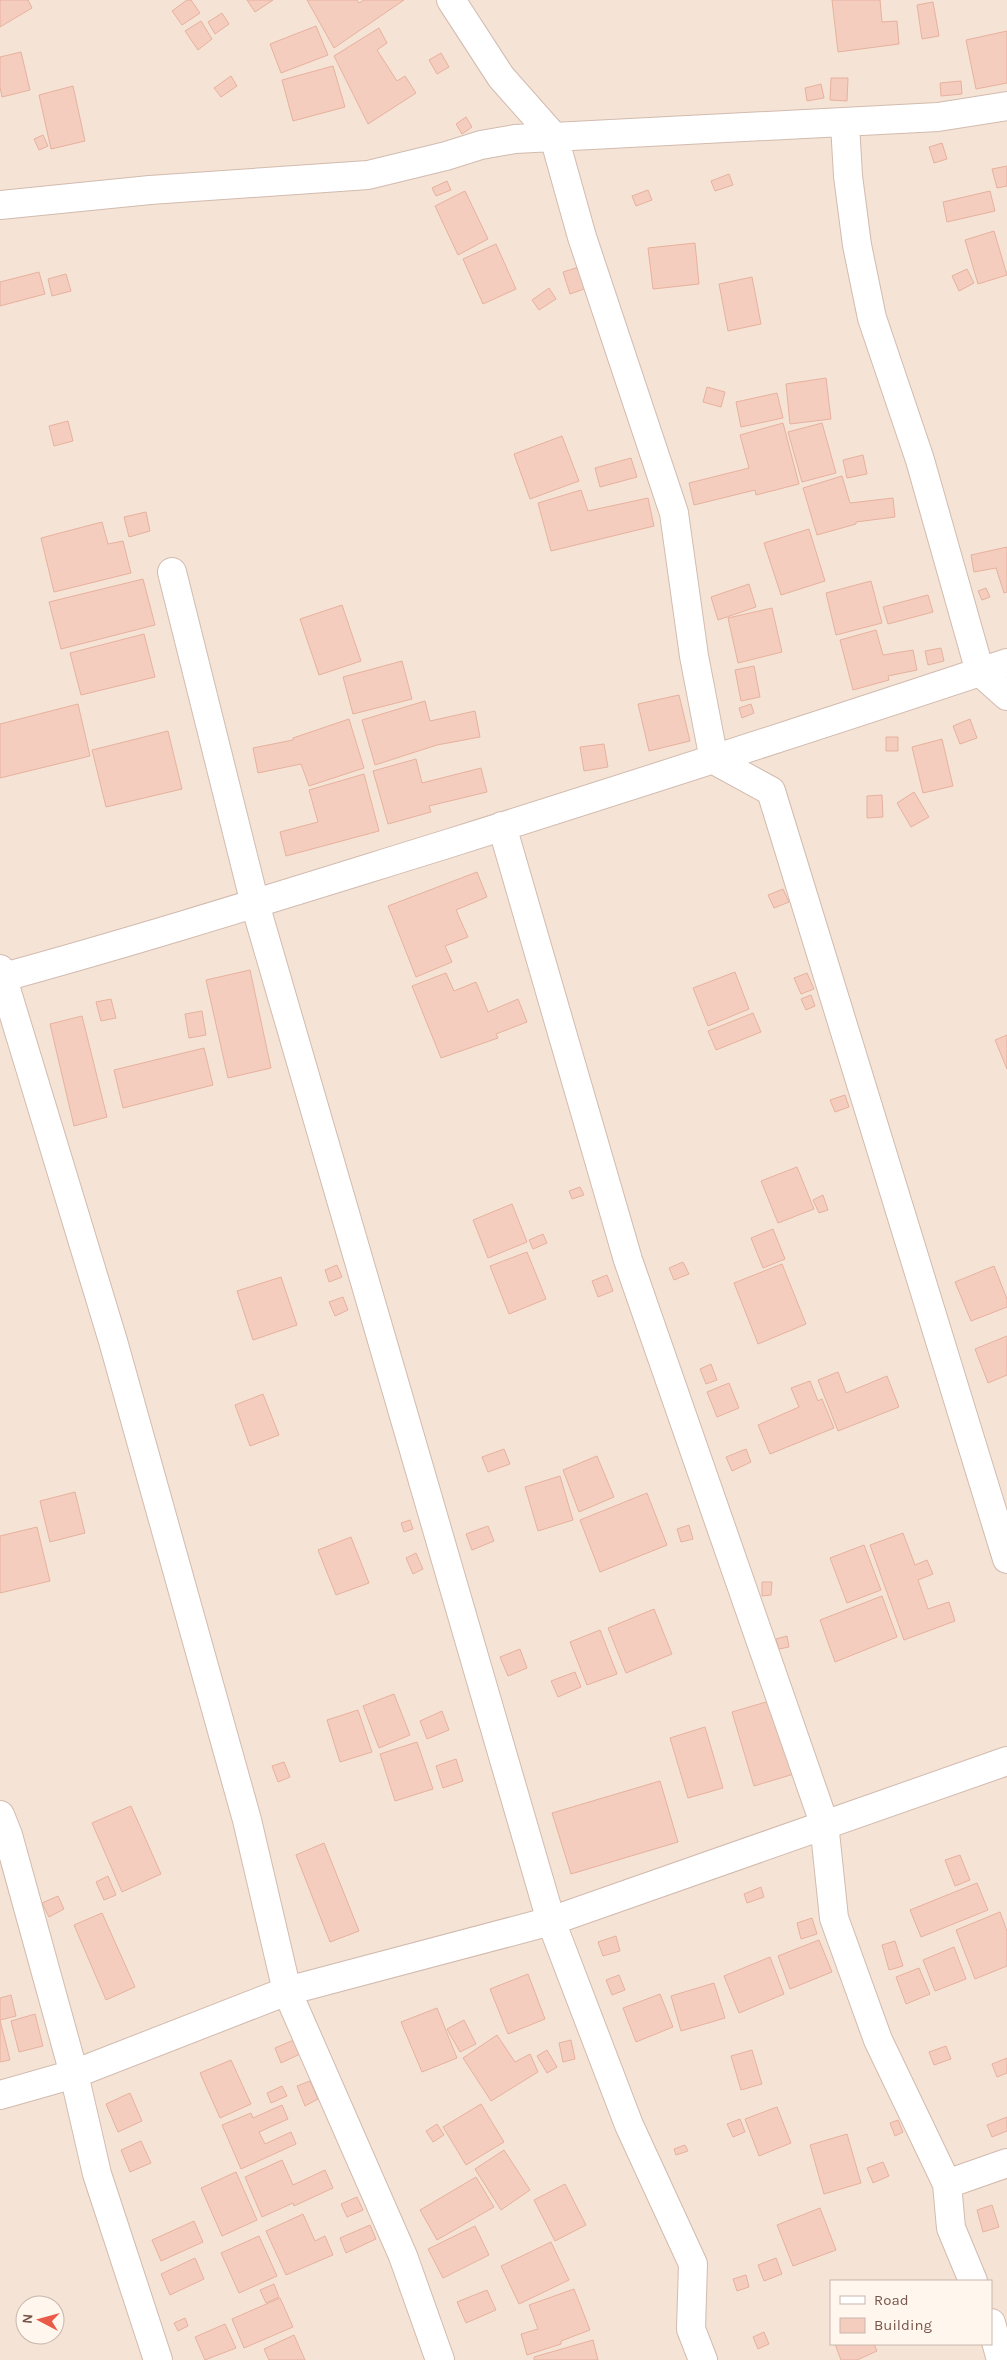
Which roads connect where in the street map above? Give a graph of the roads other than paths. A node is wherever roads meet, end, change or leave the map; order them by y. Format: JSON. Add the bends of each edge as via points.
{"nodes":[{"id":1,"x":451,"y":0,"type":"edge"},
{"id":2,"x":1007,"y":106,"type":"edge"},
{"id":3,"x":845,"y":124,"type":"junction"},
{"id":4,"x":554,"y":137,"type":"junction"},
{"id":5,"x":0,"y":205,"type":"edge"},
{"id":6,"x":172,"y":572,"type":"dead end"},
{"id":7,"x":1007,"y":663,"type":"edge"},
{"id":8,"x":980,"y":672,"type":"junction"},
{"id":9,"x":1007,"y":696,"type":"edge"},
{"id":10,"x":714,"y":760,"type":"junction"},
{"id":11,"x":502,"y":826,"type":"junction"},
{"id":12,"x":255,"y":904,"type":"junction"},
{"id":13,"x":1,"y":975,"type":"edge"},
{"id":14,"x":1007,"y":1559,"type":"edge"},
{"id":15,"x":1007,"y":1761,"type":"edge"},
{"id":16,"x":0,"y":1815,"type":"edge"},
{"id":17,"x":824,"y":1823,"type":"junction"},
{"id":18,"x":551,"y":1921,"type":"junction"},
{"id":19,"x":286,"y":1992,"type":"junction"},
{"id":20,"x":74,"y":2074,"type":"junction"},
{"id":21,"x":0,"y":2095,"type":"edge"},
{"id":22,"x":1007,"y":2163,"type":"edge"},
{"id":23,"x":947,"y":2184,"type":"junction"},
{"id":24,"x":973,"y":2280,"type":"edge"},
{"id":25,"x":992,"y":2327,"type":"edge"},
{"id":26,"x":158,"y":2360,"type":"edge"},
{"id":27,"x":440,"y":2360,"type":"edge"},
{"id":28,"x":703,"y":2360,"type":"edge"},
{"id":29,"x":1001,"y":2360,"type":"edge"}],
"edges":[{"from":1,"to":4,"type":"street","via":[[501,77]]},
{"from":2,"to":3,"type":"street","via":[[938,117]]},
{"from":3,"to":4,"type":"street"},
{"from":3,"to":8,"type":"street","via":[[857,246],[872,318],[920,460]]},
{"from":4,"to":5,"type":"street","via":[[481,145],[368,175],[150,190]]},
{"from":4,"to":10,"type":"street","via":[[582,237],[674,513],[694,656]]},
{"from":6,"to":12,"type":"street"},
{"from":7,"to":8,"type":"street"},
{"from":8,"to":9,"type":"street"},
{"from":8,"to":10,"type":"street"},
{"from":10,"to":11,"type":"street"},
{"from":10,"to":14,"type":"street","via":[[771,791]]},
{"from":11,"to":12,"type":"street"},
{"from":11,"to":17,"type":"street","via":[[628,1260]]},
{"from":12,"to":13,"type":"street","via":[[151,936]]},
{"from":12,"to":18,"type":"street"},
{"from":13,"to":19,"type":"street","via":[[119,1360],[247,1820]]},
{"from":15,"to":17,"type":"street"},
{"from":16,"to":20,"type":"street"},
{"from":17,"to":18,"type":"street"},
{"from":17,"to":23,"type":"street","via":[[834,1918],[878,2040]]},
{"from":18,"to":19,"type":"street"},
{"from":18,"to":28,"type":"street","via":[[629,2125],[693,2264],[691,2329]]},
{"from":19,"to":20,"type":"street"},
{"from":19,"to":27,"type":"street","via":[[403,2256]]},
{"from":20,"to":21,"type":"street"},
{"from":20,"to":26,"type":"street","via":[[97,2174]]},
{"from":22,"to":23,"type":"street"},
{"from":23,"to":24,"type":"street","via":[[951,2228]]},
{"from":25,"to":29,"type":"street"}]}
